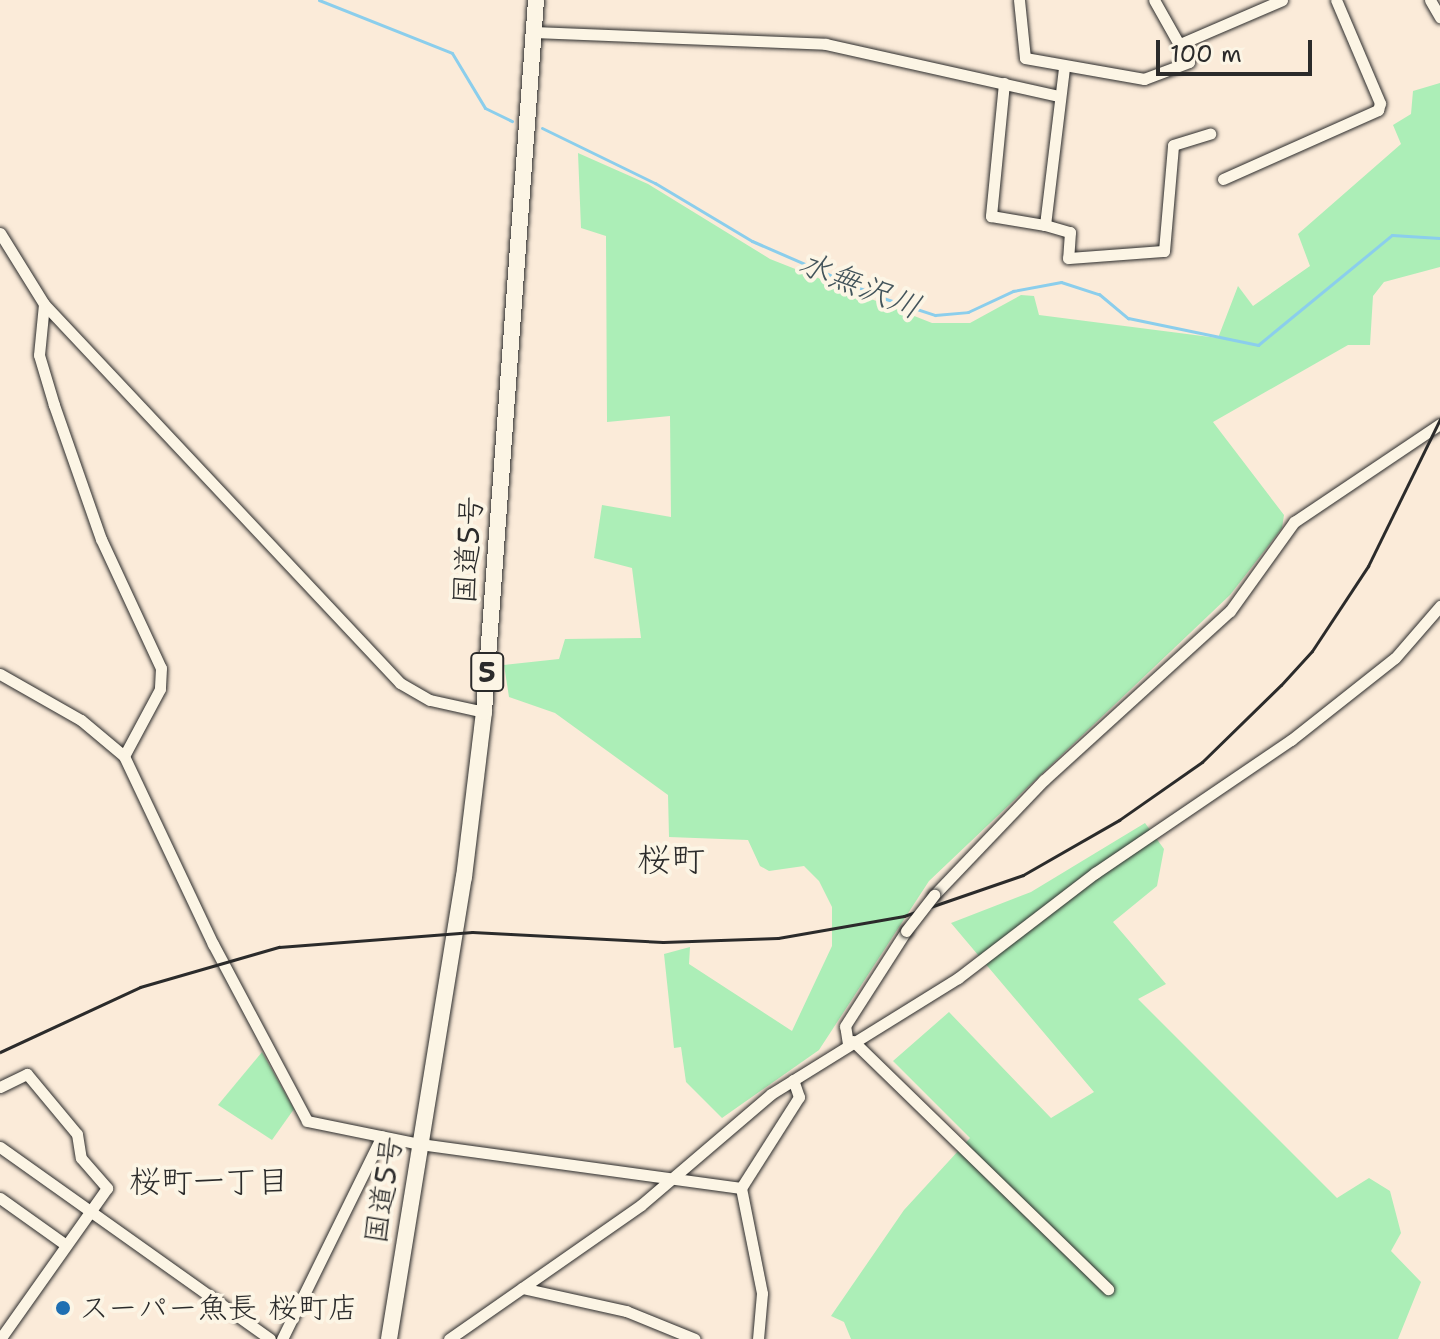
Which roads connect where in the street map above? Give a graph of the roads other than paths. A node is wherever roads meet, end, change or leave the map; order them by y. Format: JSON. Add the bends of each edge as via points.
{"nodes":[{"id":1,"x":536,"y":0,"type":"edge"},
{"id":2,"x":1019,"y":0,"type":"edge"},
{"id":3,"x":1154,"y":0,"type":"edge"},
{"id":4,"x":1282,"y":0,"type":"edge"},
{"id":5,"x":1336,"y":0,"type":"edge"},
{"id":6,"x":1430,"y":0,"type":"edge"},
{"id":7,"x":1440,"y":17,"type":"edge"},
{"id":8,"x":533,"y":32,"type":"junction"},
{"id":9,"x":1180,"y":44,"type":"junction"},
{"id":10,"x":1064,"y":67,"type":"junction"},
{"id":11,"x":1004,"y":83,"type":"junction"},
{"id":12,"x":1058,"y":96,"type":"junction"},
{"id":13,"x":1210,"y":134,"type":"dead end"},
{"id":14,"x":1223,"y":179,"type":"dead end"},
{"id":15,"x":1045,"y":225,"type":"junction"},
{"id":16,"x":0,"y":233,"type":"edge"},
{"id":17,"x":44,"y":304,"type":"junction"},
{"id":18,"x":1440,"y":424,"type":"edge"},
{"id":19,"x":1440,"y":606,"type":"edge"},
{"id":20,"x":0,"y":674,"type":"edge"},
{"id":21,"x":484,"y":712,"type":"junction"},
{"id":22,"x":124,"y":756,"type":"junction"},
{"id":23,"x":851,"y":1042,"type":"junction"},
{"id":24,"x":793,"y":1080,"type":"junction"},
{"id":25,"x":0,"y":1087,"type":"edge"},
{"id":26,"x":382,"y":1136,"type":"junction"},
{"id":27,"x":420,"y":1144,"type":"junction"},
{"id":28,"x":0,"y":1147,"type":"edge"},
{"id":29,"x":674,"y":1179,"type":"junction"},
{"id":30,"x":741,"y":1188,"type":"junction"},
{"id":31,"x":0,"y":1198,"type":"edge"},
{"id":32,"x":90,"y":1211,"type":"junction"},
{"id":33,"x":66,"y":1245,"type":"junction"},
{"id":34,"x":522,"y":1288,"type":"junction"},
{"id":35,"x":1108,"y":1289,"type":"dead end"},
{"id":36,"x":464,"y":1330,"type":"junction"},
{"id":37,"x":0,"y":1339,"type":"edge"},
{"id":38,"x":270,"y":1339,"type":"edge"},
{"id":39,"x":282,"y":1339,"type":"edge"},
{"id":40,"x":389,"y":1339,"type":"edge"},
{"id":41,"x":449,"y":1339,"type":"edge"},
{"id":42,"x":476,"y":1339,"type":"edge"},
{"id":43,"x":695,"y":1339,"type":"edge"},
{"id":44,"x":758,"y":1339,"type":"edge"}],
"edges":[{"from":1,"to":8,"type":"highway","name":"国道5号","number":"5"},
{"from":2,"to":10,"type":"street","via":[[1025,58]]},
{"from":3,"to":9,"type":"street"},
{"from":4,"to":9,"type":"street"},
{"from":5,"to":14,"type":"street","via":[[1380,103],[1378,110]]},
{"from":6,"to":7,"type":"street"},
{"from":8,"to":11,"type":"street","via":[[826,44]]},
{"from":8,"to":21,"type":"highway","name":"国道5号","number":"5"},
{"from":9,"to":10,"type":"street","via":[[1189,62],[1144,79]]},
{"from":10,"to":12,"type":"street"},
{"from":11,"to":12,"type":"street"},
{"from":11,"to":15,"type":"street","via":[[991,216]]},
{"from":12,"to":15,"type":"street"},
{"from":13,"to":15,"type":"street","via":[[1173,145],[1164,251],[1068,258],[1070,232]]},
{"from":16,"to":17,"type":"street"},
{"from":17,"to":21,"type":"street","via":[[400,683],[430,700]]},
{"from":17,"to":22,"type":"street","via":[[37,337],[50,391],[101,539],[161,668],[160,689]]},
{"from":18,"to":23,"type":"street","bridge":true,"via":[[1294,522],[1230,611],[1054,770],[934,895],[845,1026]]},
{"from":19,"to":23,"type":"street","via":[[1395,658],[1303,731],[1095,873],[958,978]]},
{"from":20,"to":22,"type":"street","via":[[81,720]]},
{"from":21,"to":27,"type":"highway","name":"国道5号","number":"5","via":[[464,877]]},
{"from":22,"to":26,"type":"street","via":[[206,931],[307,1121]]},
{"from":23,"to":24,"type":"street"},
{"from":23,"to":35,"type":"street"},
{"from":24,"to":29,"type":"street","via":[[718,1135]]},
{"from":24,"to":30,"type":"street","via":[[799,1097]]},
{"from":25,"to":32,"type":"street","via":[[27,1074],[77,1134],[81,1158],[107,1188]]},
{"from":26,"to":27,"type":"street"},
{"from":26,"to":39,"type":"street"},
{"from":27,"to":29,"type":"street"},
{"from":27,"to":40,"type":"highway","name":"国道5号","number":"5"},
{"from":28,"to":32,"type":"street"},
{"from":29,"to":30,"type":"street"},
{"from":29,"to":34,"type":"street"},
{"from":30,"to":44,"type":"street","via":[[762,1293]]},
{"from":31,"to":33,"type":"street"},
{"from":32,"to":33,"type":"street"},
{"from":32,"to":38,"type":"street"},
{"from":33,"to":37,"type":"street"},
{"from":34,"to":36,"type":"street"},
{"from":34,"to":43,"type":"street","via":[[626,1311]]},
{"from":36,"to":41,"type":"street"},
{"from":36,"to":42,"type":"street"}]}
